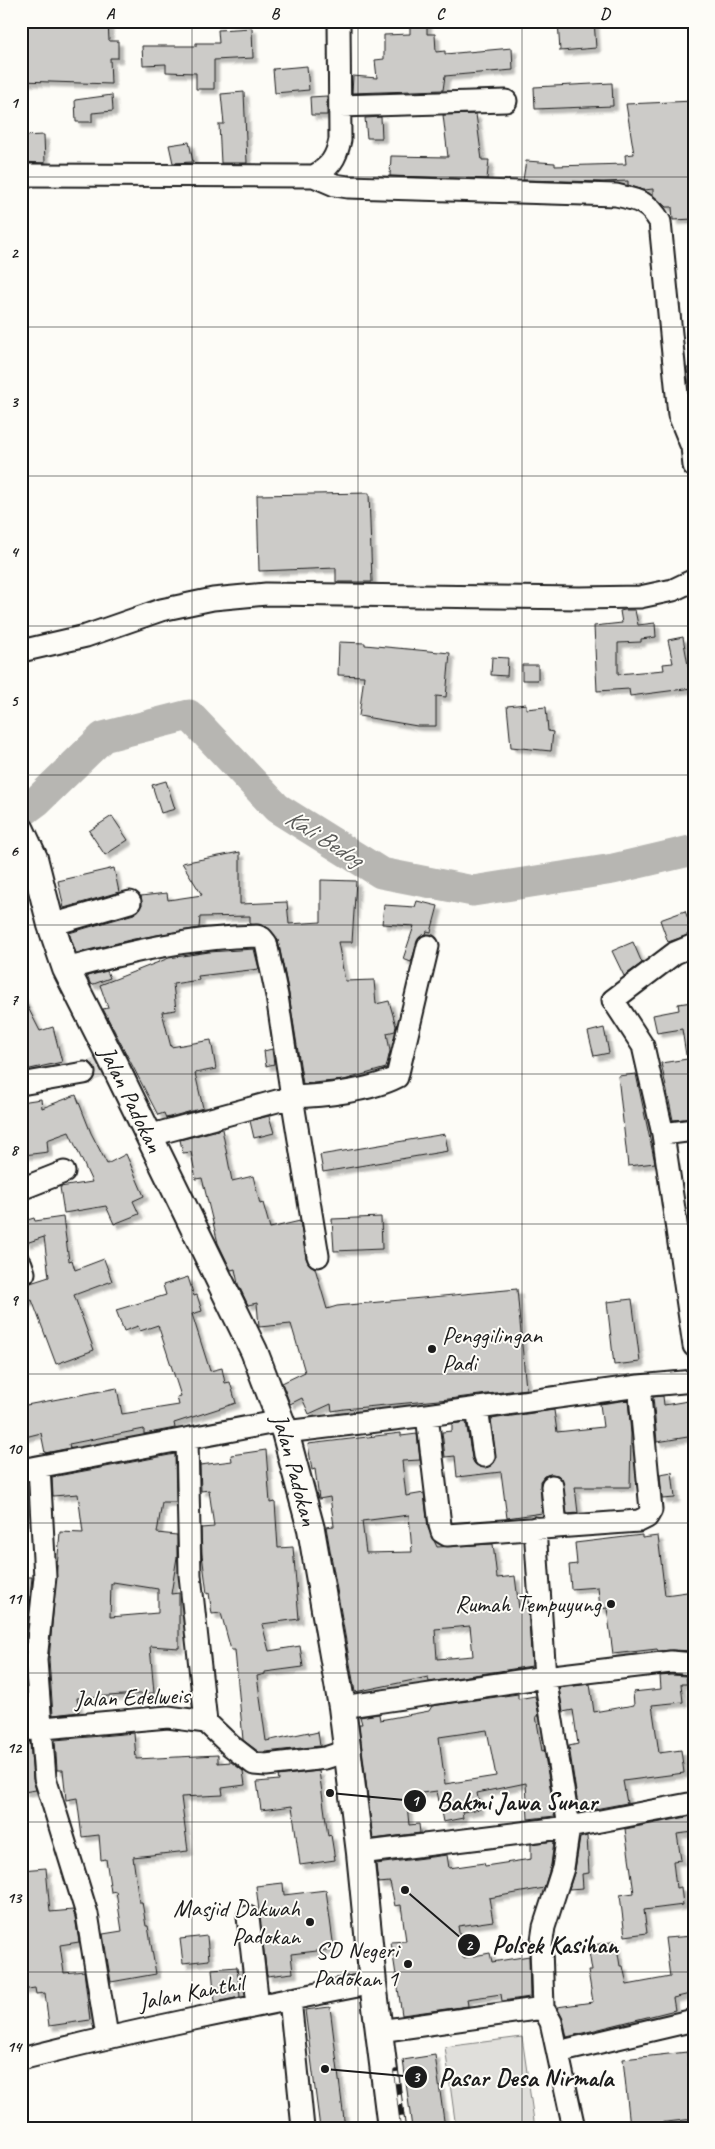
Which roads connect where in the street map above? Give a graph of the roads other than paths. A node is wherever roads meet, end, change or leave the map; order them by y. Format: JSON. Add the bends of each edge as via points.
{"nodes":[{"id":1,"x":339,"y":21,"type":"edge"},
{"id":2,"x":506,"y":101,"type":"dead end"},
{"id":3,"x":340,"y":106,"type":"junction"},
{"id":4,"x":21,"y":175,"type":"edge"},
{"id":5,"x":314,"y":176,"type":"junction"},
{"id":6,"x":686,"y":414,"type":"edge"},
{"id":7,"x":694,"y":466,"type":"edge"},
{"id":8,"x":694,"y":580,"type":"edge"},
{"id":9,"x":21,"y":651,"type":"edge"},
{"id":10,"x":21,"y":830,"type":"edge"},
{"id":11,"x":130,"y":902,"type":"dead end"},
{"id":12,"x":52,"y":925,"type":"junction"},
{"id":13,"x":694,"y":945,"type":"edge"},
{"id":14,"x":428,"y":946,"type":"dead end"},
{"id":15,"x":66,"y":969,"type":"junction"},
{"id":16,"x":100,"y":1068,"type":"junction"},
{"id":17,"x":21,"y":1084,"type":"edge"},
{"id":18,"x":292,"y":1097,"type":"junction"},
{"id":19,"x":694,"y":1130,"type":"edge"},
{"id":20,"x":663,"y":1134,"type":"junction"},
{"id":21,"x":148,"y":1136,"type":"junction"},
{"id":22,"x":64,"y":1172,"type":"dead end"},
{"id":23,"x":21,"y":1189,"type":"edge"},
{"id":24,"x":687,"y":1244,"type":"edge"},
{"id":25,"x":318,"y":1256,"type":"dead end"},
{"id":26,"x":694,"y":1346,"type":"edge"},
{"id":27,"x":694,"y":1381,"type":"edge"},
{"id":28,"x":639,"y":1386,"type":"junction"},
{"id":29,"x":477,"y":1408,"type":"junction"},
{"id":30,"x":427,"y":1415,"type":"junction"},
{"id":31,"x":283,"y":1427,"type":"junction"},
{"id":32,"x":187,"y":1440,"type":"junction"},
{"id":33,"x":484,"y":1456,"type":"dead end"},
{"id":34,"x":30,"y":1469,"type":"edge"},
{"id":35,"x":552,"y":1486,"type":"dead end"},
{"id":36,"x":556,"y":1526,"type":"junction"},
{"id":37,"x":535,"y":1528,"type":"junction"},
{"id":38,"x":694,"y":1664,"type":"edge"},
{"id":39,"x":545,"y":1677,"type":"junction"},
{"id":40,"x":342,"y":1708,"type":"junction"},
{"id":41,"x":206,"y":1722,"type":"junction"},
{"id":42,"x":31,"y":1729,"type":"edge"},
{"id":43,"x":347,"y":1751,"type":"junction"},
{"id":44,"x":694,"y":1803,"type":"edge"},
{"id":45,"x":569,"y":1827,"type":"junction"},
{"id":46,"x":360,"y":1853,"type":"junction"},
{"id":47,"x":248,"y":1917,"type":"dead end"},
{"id":48,"x":373,"y":1984,"type":"junction"},
{"id":49,"x":290,"y":1999,"type":"junction"},
{"id":50,"x":258,"y":2005,"type":"junction"},
{"id":51,"x":543,"y":2008,"type":"junction"},
{"id":52,"x":694,"y":2020,"type":"edge"},
{"id":53,"x":379,"y":2031,"type":"junction"},
{"id":54,"x":107,"y":2036,"type":"junction"},
{"id":55,"x":558,"y":2052,"type":"junction"},
{"id":56,"x":21,"y":2059,"type":"edge"},
{"id":57,"x":303,"y":2128,"type":"edge"},
{"id":58,"x":391,"y":2128,"type":"edge"},
{"id":59,"x":574,"y":2128,"type":"edge"}],
"edges":[{"from":1,"to":3,"type":"street"},
{"from":2,"to":3,"type":"street"},
{"from":3,"to":5,"type":"street","via":[[337,156],[328,169]]},
{"from":4,"to":5,"type":"street"},
{"from":5,"to":6,"type":"street","via":[[348,186],[616,194],[645,203],[660,222]]},
{"from":6,"to":7,"type":"street"},
{"from":8,"to":9,"type":"street","via":[[672,590],[640,597],[266,594],[212,599],[161,610],[86,636]]},
{"from":10,"to":12,"type":"main road","name":"Jalan Padokan","via":[[34,858]]},
{"from":11,"to":12,"type":"street"},
{"from":12,"to":15,"type":"main road","name":"Jalan Padokan"},
{"from":13,"to":20,"type":"street","via":[[675,954],[613,1000],[643,1046]]},
{"from":14,"to":18,"type":"street","via":[[398,1077],[345,1091]]},
{"from":15,"to":16,"type":"main road","name":"Jalan Padokan"},
{"from":15,"to":18,"type":"street","via":[[149,947],[244,936],[262,938],[266,943],[275,986]]},
{"from":16,"to":17,"type":"street"},
{"from":16,"to":21,"type":"main road","name":"Jalan Padokan"},
{"from":18,"to":21,"type":"street"},
{"from":18,"to":25,"type":"street"},
{"from":19,"to":20,"type":"street"},
{"from":20,"to":24,"type":"street"},
{"from":21,"to":31,"type":"main road","name":"Jalan Padokan","via":[[254,1351]]},
{"from":22,"to":23,"type":"street"},
{"from":24,"to":26,"type":"street"},
{"from":27,"to":28,"type":"street"},
{"from":28,"to":29,"type":"street"},
{"from":28,"to":36,"type":"street","via":[[651,1510],[647,1518]]},
{"from":29,"to":30,"type":"street"},
{"from":29,"to":33,"type":"street"},
{"from":30,"to":31,"type":"street"},
{"from":30,"to":37,"type":"street","via":[[442,1532],[447,1535]]},
{"from":31,"to":32,"type":"street"},
{"from":31,"to":40,"type":"main road","name":"Jalan Padokan","via":[[311,1529]]},
{"from":32,"to":34,"type":"street"},
{"from":32,"to":41,"type":"street","via":[[190,1575]]},
{"from":34,"to":42,"type":"street","via":[[44,1576]]},
{"from":35,"to":36,"type":"street"},
{"from":36,"to":37,"type":"street"},
{"from":37,"to":39,"type":"street"},
{"from":38,"to":39,"type":"street","via":[[671,1662]]},
{"from":39,"to":40,"type":"street"},
{"from":39,"to":45,"type":"street"},
{"from":40,"to":43,"type":"main road","name":"Jalan Padokan"},
{"from":41,"to":42,"type":"street","name":"Jalan Edelweis","via":[[168,1717]]},
{"from":41,"to":43,"type":"street","name":"Jalan Edelweis","via":[[254,1764],[325,1758]]},
{"from":42,"to":54,"type":"street","via":[[87,1914]]},
{"from":43,"to":46,"type":"main road","name":"Jalan Padokan"},
{"from":44,"to":45,"type":"street"},
{"from":45,"to":46,"type":"street"},
{"from":45,"to":51,"type":"street","via":[[563,1868],[544,1927]]},
{"from":46,"to":48,"type":"main road","name":"Jalan Padokan"},
{"from":47,"to":50,"type":"street"},
{"from":48,"to":49,"type":"street","name":"Jalan Kanthil"},
{"from":48,"to":53,"type":"main road","name":"Jalan Padokan"},
{"from":49,"to":50,"type":"street","name":"Jalan Kanthil"},
{"from":49,"to":57,"type":"street"},
{"from":50,"to":54,"type":"street","name":"Jalan Kanthil"},
{"from":51,"to":53,"type":"street"},
{"from":51,"to":55,"type":"street","via":[[551,2022]]},
{"from":52,"to":55,"type":"street"},
{"from":53,"to":58,"type":"main road","name":"Jalan Padokan"},
{"from":54,"to":56,"type":"street","name":"Jalan Kanthil"},
{"from":55,"to":59,"type":"street"}]}
